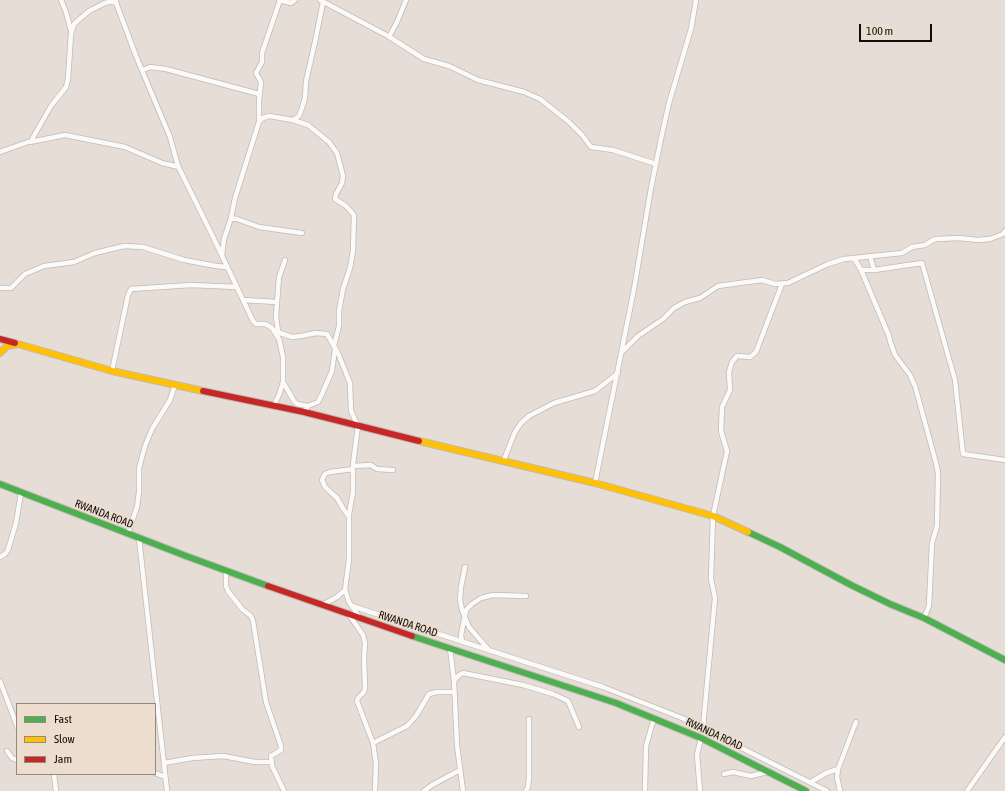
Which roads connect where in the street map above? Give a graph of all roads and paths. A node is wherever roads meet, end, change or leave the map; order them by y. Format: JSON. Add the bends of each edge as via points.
{"nodes":[{"id":1,"x":61,"y":0,"type":"edge"},
{"id":2,"x":115,"y":0,"type":"edge"},
{"id":3,"x":279,"y":0,"type":"edge"},
{"id":4,"x":295,"y":0,"type":"edge"},
{"id":5,"x":406,"y":0,"type":"edge"},
{"id":6,"x":696,"y":0,"type":"edge"},
{"id":7,"x":322,"y":1,"type":"edge"},
{"id":8,"x":71,"y":33,"type":"junction"},
{"id":9,"x":389,"y":37,"type":"junction"},
{"id":10,"x":143,"y":70,"type":"junction"},
{"id":11,"x":259,"y":94,"type":"junction"},
{"id":12,"x":293,"y":120,"type":"junction"},
{"id":13,"x":259,"y":122,"type":"junction"},
{"id":14,"x":30,"y":142,"type":"junction"},
{"id":15,"x":0,"y":152,"type":"edge"},
{"id":16,"x":656,"y":164,"type":"junction"},
{"id":17,"x":179,"y":167,"type":"junction"},
{"id":18,"x":231,"y":218,"type":"junction"},
{"id":19,"x":1005,"y":231,"type":"edge"},
{"id":20,"x":302,"y":233,"type":"dead end"},
{"id":21,"x":870,"y":256,"type":"junction"},
{"id":22,"x":222,"y":257,"type":"junction"},
{"id":23,"x":854,"y":258,"type":"junction"},
{"id":24,"x":285,"y":260,"type":"dead end"},
{"id":25,"x":227,"y":267,"type":"junction"},
{"id":26,"x":861,"y":270,"type":"junction"},
{"id":27,"x":874,"y":270,"type":"junction"},
{"id":28,"x":782,"y":284,"type":"junction"},
{"id":29,"x":237,"y":287,"type":"junction"},
{"id":30,"x":0,"y":288,"type":"edge"},
{"id":31,"x":244,"y":300,"type":"junction"},
{"id":32,"x":277,"y":302,"type":"junction"},
{"id":33,"x":276,"y":331,"type":"junction"},
{"id":34,"x":0,"y":339,"type":"edge"},
{"id":35,"x":18,"y":344,"type":"junction"},
{"id":36,"x":335,"y":347,"type":"junction"},
{"id":37,"x":0,"y":353,"type":"edge"},
{"id":38,"x":621,"y":353,"type":"junction"},
{"id":39,"x":112,"y":371,"type":"junction"},
{"id":40,"x":618,"y":373,"type":"junction"},
{"id":41,"x":283,"y":382,"type":"junction"},
{"id":42,"x":175,"y":385,"type":"junction"},
{"id":43,"x":274,"y":405,"type":"junction"},
{"id":44,"x":306,"y":409,"type":"junction"},
{"id":45,"x":358,"y":426,"type":"junction"},
{"id":46,"x":1005,"y":460,"type":"edge"},
{"id":47,"x":503,"y":462,"type":"junction"},
{"id":48,"x":353,"y":467,"type":"junction"},
{"id":49,"x":393,"y":470,"type":"dead end"},
{"id":50,"x":595,"y":483,"type":"junction"},
{"id":51,"x":0,"y":484,"type":"edge"},
{"id":52,"x":21,"y":493,"type":"junction"},
{"id":53,"x":713,"y":516,"type":"junction"},
{"id":54,"x":349,"y":517,"type":"junction"},
{"id":55,"x":128,"y":533,"type":"junction"},
{"id":56,"x":139,"y":538,"type":"junction"},
{"id":57,"x":0,"y":557,"type":"edge"},
{"id":58,"x":465,"y":567,"type":"dead end"},
{"id":59,"x":226,"y":570,"type":"junction"},
{"id":60,"x":345,"y":590,"type":"junction"},
{"id":61,"x":526,"y":596,"type":"dead end"},
{"id":62,"x":322,"y":605,"type":"junction"},
{"id":63,"x":352,"y":606,"type":"junction"},
{"id":64,"x":349,"y":615,"type":"junction"},
{"id":65,"x":464,"y":618,"type":"junction"},
{"id":66,"x":924,"y":618,"type":"junction"},
{"id":67,"x":361,"y":619,"type":"junction"},
{"id":68,"x":462,"y":641,"type":"junction"},
{"id":69,"x":450,"y":648,"type":"junction"},
{"id":70,"x":489,"y":651,"type":"junction"},
{"id":71,"x":1005,"y":660,"type":"edge"},
{"id":72,"x":0,"y":680,"type":"edge"},
{"id":73,"x":454,"y":681,"type":"junction"},
{"id":74,"x":454,"y":692,"type":"junction"},
{"id":75,"x":654,"y":718,"type":"junction"},
{"id":76,"x":529,"y":719,"type":"dead end"},
{"id":77,"x":856,"y":722,"type":"dead end"},
{"id":78,"x":16,"y":723,"type":"edge"},
{"id":79,"x":579,"y":727,"type":"dead end"},
{"id":80,"x":703,"y":727,"type":"junction"},
{"id":81,"x":1005,"y":737,"type":"edge"},
{"id":82,"x":701,"y":738,"type":"junction"},
{"id":83,"x":373,"y":743,"type":"junction"},
{"id":84,"x":7,"y":751,"type":"dead end"},
{"id":85,"x":16,"y":760,"type":"edge"},
{"id":86,"x":271,"y":762,"type":"junction"},
{"id":87,"x":164,"y":764,"type":"junction"},
{"id":88,"x":838,"y":769,"type":"junction"},
{"id":89,"x":460,"y":770,"type":"junction"},
{"id":90,"x":767,"y":772,"type":"junction"},
{"id":91,"x":156,"y":773,"type":"edge"},
{"id":92,"x":724,"y":774,"type":"dead end"},
{"id":93,"x":54,"y":775,"type":"edge"},
{"id":94,"x":165,"y":777,"type":"junction"},
{"id":95,"x":811,"y":782,"type":"junction"},
{"id":96,"x":56,"y":791,"type":"edge"},
{"id":97,"x":167,"y":791,"type":"edge"},
{"id":98,"x":284,"y":791,"type":"edge"},
{"id":99,"x":375,"y":791,"type":"edge"},
{"id":100,"x":424,"y":791,"type":"edge"},
{"id":101,"x":463,"y":791,"type":"edge"},
{"id":102,"x":526,"y":791,"type":"edge"},
{"id":103,"x":645,"y":791,"type":"edge"},
{"id":104,"x":700,"y":791,"type":"edge"},
{"id":105,"x":806,"y":791,"type":"edge"},
{"id":106,"x":827,"y":791,"type":"edge"},
{"id":107,"x":840,"y":791,"type":"edge"},
{"id":108,"x":967,"y":791,"type":"edge"}],
"edges":[{"from":1,"to":8,"type":"street"},
{"from":2,"to":8,"type":"street","via":[[89,11],[74,24]]},
{"from":2,"to":10,"type":"street"},
{"from":3,"to":4,"type":"street","via":[[291,3]]},
{"from":3,"to":11,"type":"street","via":[[262,53],[262,62],[256,73],[261,80]]},
{"from":5,"to":9,"type":"street"},
{"from":6,"to":16,"type":"street","via":[[691,29],[669,103]]},
{"from":7,"to":9,"type":"street"},
{"from":7,"to":12,"type":"street","via":[[305,98],[299,116]]},
{"from":8,"to":14,"type":"street","via":[[68,83]]},
{"from":9,"to":16,"type":"street","via":[[424,59],[449,66],[478,80],[524,92],[540,99],[569,122],[591,147],[613,150]]},
{"from":10,"to":11,"type":"street","via":[[150,67],[166,69]]},
{"from":10,"to":17,"type":"street","via":[[170,137]]},
{"from":11,"to":13,"type":"street"},
{"from":12,"to":13,"type":"street","via":[[266,116]]},
{"from":12,"to":36,"type":"street","via":[[308,125],[332,145],[343,176],[336,199],[354,215],[353,251],[343,289]]},
{"from":13,"to":18,"type":"street"},
{"from":14,"to":15,"type":"street"},
{"from":14,"to":17,"type":"street","via":[[65,135],[125,147],[162,163]]},
{"from":16,"to":38,"type":"street"},
{"from":17,"to":22,"type":"street"},
{"from":18,"to":20,"type":"street","via":[[259,227]]},
{"from":18,"to":22,"type":"street","via":[[224,239]]},
{"from":19,"to":21,"type":"street","via":[[990,239],[936,239],[902,253]]},
{"from":21,"to":23,"type":"street"},
{"from":21,"to":27,"type":"street"},
{"from":22,"to":25,"type":"street"},
{"from":23,"to":26,"type":"street"},
{"from":23,"to":28,"type":"street","via":[[828,264],[792,282]]},
{"from":24,"to":32,"type":"street","via":[[279,274]]},
{"from":25,"to":29,"type":"street"},
{"from":25,"to":30,"type":"street","via":[[184,260],[143,247],[124,246],[95,253],[74,262],[44,266],[25,274],[11,288]]},
{"from":26,"to":27,"type":"street"},
{"from":26,"to":66,"type":"street","via":[[895,355],[915,386],[938,473],[937,526],[932,543],[929,606]]},
{"from":27,"to":46,"type":"street","via":[[922,263],[955,380],[963,454]]},
{"from":28,"to":38,"type":"street","via":[[762,280],[718,286],[700,298],[674,308]]},
{"from":28,"to":53,"type":"street","via":[[756,352],[750,357],[737,356],[730,368],[730,390],[722,407],[721,431],[727,451],[726,461]]},
{"from":29,"to":31,"type":"street"},
{"from":29,"to":39,"type":"street","via":[[191,285],[131,289]]},
{"from":31,"to":32,"type":"street"},
{"from":31,"to":33,"type":"street","via":[[253,322],[265,324]]},
{"from":32,"to":33,"type":"street"},
{"from":33,"to":36,"type":"street","via":[[292,337],[316,332],[327,334]]},
{"from":33,"to":41,"type":"street","via":[[283,357]]},
{"from":34,"to":35,"type":"main road"},
{"from":35,"to":37,"type":"main road","via":[[7,346]]},
{"from":35,"to":39,"type":"main road"},
{"from":36,"to":44,"type":"street","via":[[332,371],[322,394],[318,402]]},
{"from":36,"to":45,"type":"street","via":[[350,382],[351,411]]},
{"from":38,"to":40,"type":"street"},
{"from":39,"to":42,"type":"main road"},
{"from":40,"to":47,"type":"street","via":[[595,391],[554,403],[529,416],[515,432]]},
{"from":40,"to":50,"type":"street"},
{"from":41,"to":43,"type":"street"},
{"from":41,"to":44,"type":"street","via":[[294,402]]},
{"from":42,"to":43,"type":"main road"},
{"from":42,"to":55,"type":"street","via":[[170,400],[145,446],[139,468],[138,502]]},
{"from":43,"to":44,"type":"main road"},
{"from":44,"to":45,"type":"main road"},
{"from":45,"to":47,"type":"main road"},
{"from":45,"to":48,"type":"street"},
{"from":47,"to":50,"type":"main road"},
{"from":48,"to":49,"type":"street","via":[[371,466]]},
{"from":48,"to":54,"type":"street"},
{"from":48,"to":54,"type":"street","via":[[325,474],[322,480]]},
{"from":50,"to":53,"type":"main road"},
{"from":51,"to":52,"type":"main road","name":"RWANDA ROAD"},
{"from":52,"to":55,"type":"main road","name":"RWANDA ROAD"},
{"from":52,"to":57,"type":"street","via":[[16,524],[8,550]]},
{"from":53,"to":66,"type":"main road","via":[[780,547],[890,604]]},
{"from":53,"to":80,"type":"street","via":[[712,579],[715,598]]},
{"from":54,"to":60,"type":"street","via":[[350,559]]},
{"from":55,"to":56,"type":"main road","name":"RWANDA ROAD"},
{"from":56,"to":59,"type":"main road","name":"RWANDA ROAD"},
{"from":56,"to":87,"type":"street"},
{"from":58,"to":65,"type":"street","via":[[460,599]]},
{"from":59,"to":62,"type":"main road","name":"RWANDA ROAD"},
{"from":59,"to":86,"type":"street","via":[[228,591],[253,621],[266,702],[281,746],[281,750],[271,756]]},
{"from":60,"to":62,"type":"street"},
{"from":60,"to":63,"type":"street"},
{"from":61,"to":65,"type":"street","via":[[493,595],[481,598],[466,610]]},
{"from":62,"to":64,"type":"main road","name":"RWANDA ROAD"},
{"from":63,"to":67,"type":"street"},
{"from":63,"to":68,"type":"street"},
{"from":64,"to":67,"type":"main road","name":"RWANDA ROAD"},
{"from":64,"to":83,"type":"street","via":[[363,635],[365,643],[365,688],[357,701]]},
{"from":65,"to":68,"type":"street"},
{"from":65,"to":70,"type":"street"},
{"from":66,"to":71,"type":"main road"},
{"from":67,"to":69,"type":"main road","name":"RWANDA ROAD"},
{"from":68,"to":70,"type":"street"},
{"from":69,"to":73,"type":"street"},
{"from":69,"to":75,"type":"main road","name":"RWANDA ROAD","via":[[597,696]]},
{"from":70,"to":80,"type":"street","via":[[603,687]]},
{"from":72,"to":78,"type":"street"},
{"from":73,"to":74,"type":"street"},
{"from":73,"to":79,"type":"street","via":[[463,673],[553,694],[568,701]]},
{"from":74,"to":83,"type":"street","via":[[429,694],[407,726]]},
{"from":74,"to":89,"type":"street"},
{"from":75,"to":82,"type":"main road","name":"RWANDA ROAD"},
{"from":75,"to":103,"type":"street","via":[[646,746]]},
{"from":76,"to":102,"type":"street","via":[[529,778]]},
{"from":77,"to":88,"type":"street"},
{"from":80,"to":95,"type":"street"},
{"from":81,"to":108,"type":"street"},
{"from":82,"to":90,"type":"main road","name":"RWANDA ROAD"},
{"from":82,"to":104,"type":"street","via":[[697,754]]},
{"from":83,"to":99,"type":"street","via":[[376,763]]},
{"from":84,"to":85,"type":"street"},
{"from":86,"to":87,"type":"street","via":[[223,756],[192,758]]},
{"from":86,"to":98,"type":"street"},
{"from":87,"to":94,"type":"street"},
{"from":88,"to":95,"type":"street"},
{"from":88,"to":107,"type":"street"},
{"from":89,"to":100,"type":"street"},
{"from":89,"to":101,"type":"street"},
{"from":90,"to":92,"type":"street","via":[[751,776],[733,772]]},
{"from":90,"to":105,"type":"main road","name":"RWANDA ROAD"},
{"from":91,"to":94,"type":"street"},
{"from":93,"to":96,"type":"street"},
{"from":94,"to":97,"type":"street"},
{"from":95,"to":106,"type":"street"}]}
